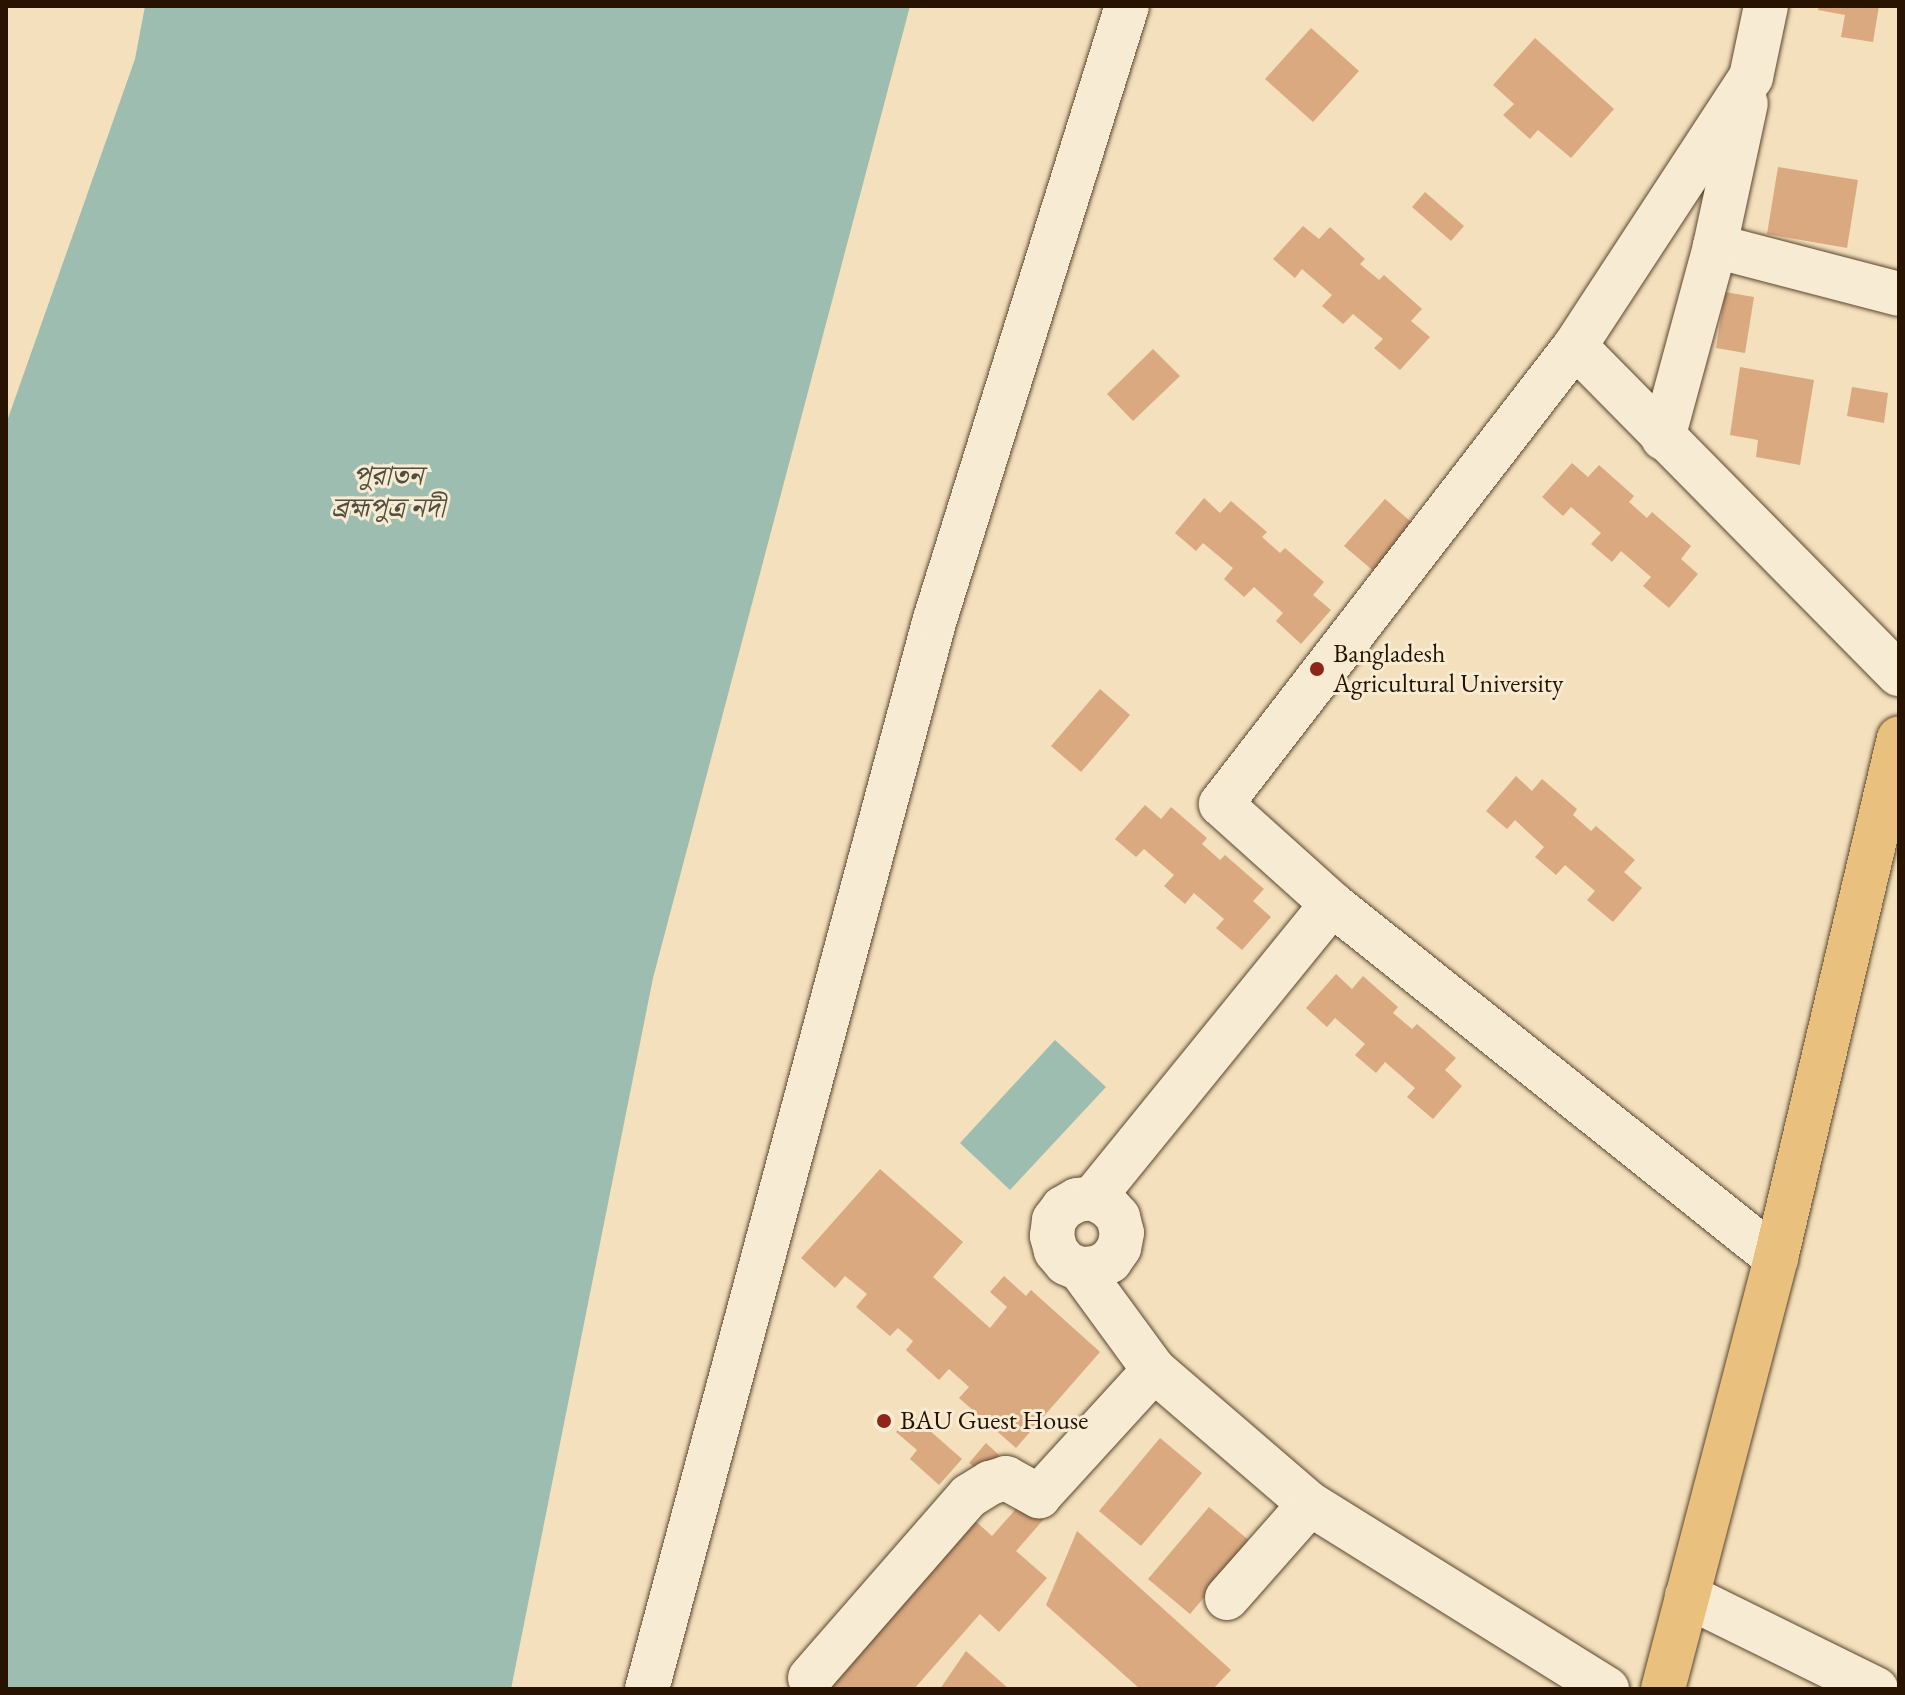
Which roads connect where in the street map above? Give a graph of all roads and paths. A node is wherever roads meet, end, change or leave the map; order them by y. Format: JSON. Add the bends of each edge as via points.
{"nodes":[{"id":1,"x":1127,"y":6,"type":"edge"},
{"id":2,"x":1766,"y":6,"type":"edge"},
{"id":3,"x":1751,"y":77,"type":"junction"},
{"id":4,"x":1715,"y":246,"type":"junction"},
{"id":5,"x":1899,"y":294,"type":"edge"},
{"id":6,"x":1575,"y":346,"type":"junction"},
{"id":7,"x":1663,"y":438,"type":"junction"},
{"id":8,"x":1899,"y":674,"type":"edge"},
{"id":9,"x":1899,"y":738,"type":"edge"},
{"id":10,"x":1332,"y":904,"type":"junction"},
{"id":11,"x":1776,"y":1258,"type":"junction"},
{"id":12,"x":1154,"y":1370,"type":"junction"},
{"id":13,"x":1310,"y":1504,"type":"junction"},
{"id":14,"x":1687,"y":1596,"type":"junction"},
{"id":15,"x":1227,"y":1598,"type":"dead end"},
{"id":16,"x":810,"y":1678,"type":"dead end"},
{"id":17,"x":647,"y":1689,"type":"edge"},
{"id":18,"x":1607,"y":1689,"type":"edge"},
{"id":19,"x":1663,"y":1689,"type":"edge"},
{"id":20,"x":1876,"y":1689,"type":"edge"}],
"edges":[{"from":1,"to":17,"type":"street","via":[[935,619]]},
{"from":2,"to":3,"type":"street"},
{"from":3,"to":4,"type":"street"},
{"from":3,"to":6,"type":"street"},
{"from":4,"to":5,"type":"street"},
{"from":4,"to":7,"type":"street"},
{"from":6,"to":7,"type":"street"},
{"from":6,"to":10,"type":"street","via":[[1221,804]]},
{"from":7,"to":8,"type":"street"},
{"from":9,"to":11,"type":"main road"},
{"from":10,"to":11,"type":"street"},
{"from":10,"to":12,"type":"street","via":[[1093,1198],[1118,1217],[1122,1233],[1110,1261],[1080,1269]]},
{"from":11,"to":14,"type":"main road"},
{"from":12,"to":13,"type":"street"},
{"from":12,"to":16,"type":"street","via":[[1039,1496],[1006,1478],[969,1496]]},
{"from":13,"to":15,"type":"street"},
{"from":13,"to":18,"type":"street"},
{"from":14,"to":19,"type":"main road"},
{"from":14,"to":20,"type":"street"}]}
